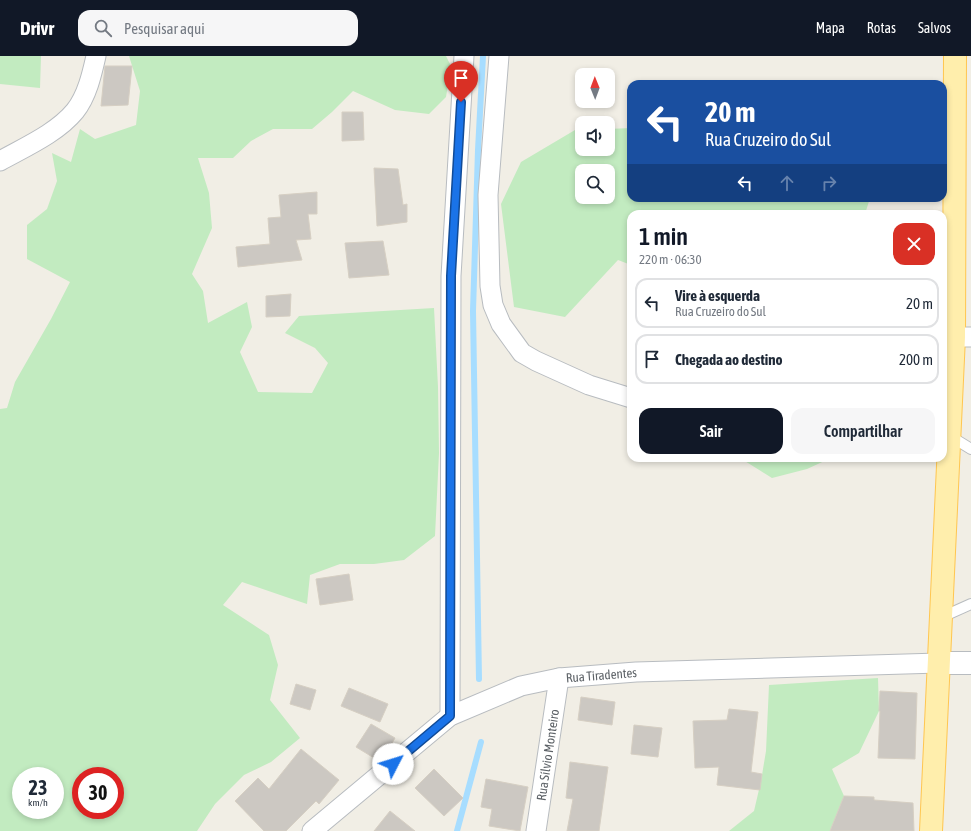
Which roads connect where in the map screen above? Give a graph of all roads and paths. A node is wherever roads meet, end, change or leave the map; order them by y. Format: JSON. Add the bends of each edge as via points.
{"nodes":[{"id":1,"x":96,"y":56,"type":"edge"},
{"id":2,"x":464,"y":56,"type":"edge"},
{"id":3,"x":499,"y":56,"type":"edge"},
{"id":4,"x":955,"y":56,"type":"edge"},
{"id":5,"x":0,"y":160,"type":"edge"},
{"id":6,"x":963,"y":337,"type":"edge"},
{"id":7,"x":627,"y":397,"type":"edge"},
{"id":8,"x":950,"y":436,"type":"junction"},
{"id":9,"x":971,"y":449,"type":"edge"},
{"id":10,"x":971,"y":604,"type":"edge"},
{"id":11,"x":942,"y":617,"type":"junction"},
{"id":12,"x":939,"y":663,"type":"junction"},
{"id":13,"x":971,"y":663,"type":"edge"},
{"id":14,"x":559,"y":678,"type":"junction"},
{"id":15,"x":450,"y":716,"type":"junction"},
{"id":16,"x":312,"y":831,"type":"edge"},
{"id":17,"x":536,"y":831,"type":"edge"},
{"id":18,"x":931,"y":831,"type":"edge"}],
"edges":[{"from":1,"to":5,"type":"street","via":[[93,72],[76,110],[48,134]]},
{"from":2,"to":15,"type":"street","via":[[451,276]]},
{"from":3,"to":7,"type":"street","via":[[488,195],[490,286],[493,304],[501,324],[522,353],[590,385]]},
{"from":4,"to":6,"type":"main road"},
{"from":6,"to":8,"type":"main road"},
{"from":8,"to":9,"type":"lane"},
{"from":8,"to":11,"type":"main road"},
{"from":10,"to":11,"type":"lane"},
{"from":11,"to":12,"type":"main road"},
{"from":12,"to":13,"type":"street"},
{"from":12,"to":14,"type":"street","name":"Rua Tiradentes","via":[[636,672]]},
{"from":12,"to":18,"type":"main road"},
{"from":14,"to":15,"type":"street","name":"Rua Tiradentes","via":[[521,686]]},
{"from":14,"to":17,"type":"street","name":"Rua Sílvio Monteiro"},
{"from":15,"to":16,"type":"street","name":"Rua Tiradentes"}]}
